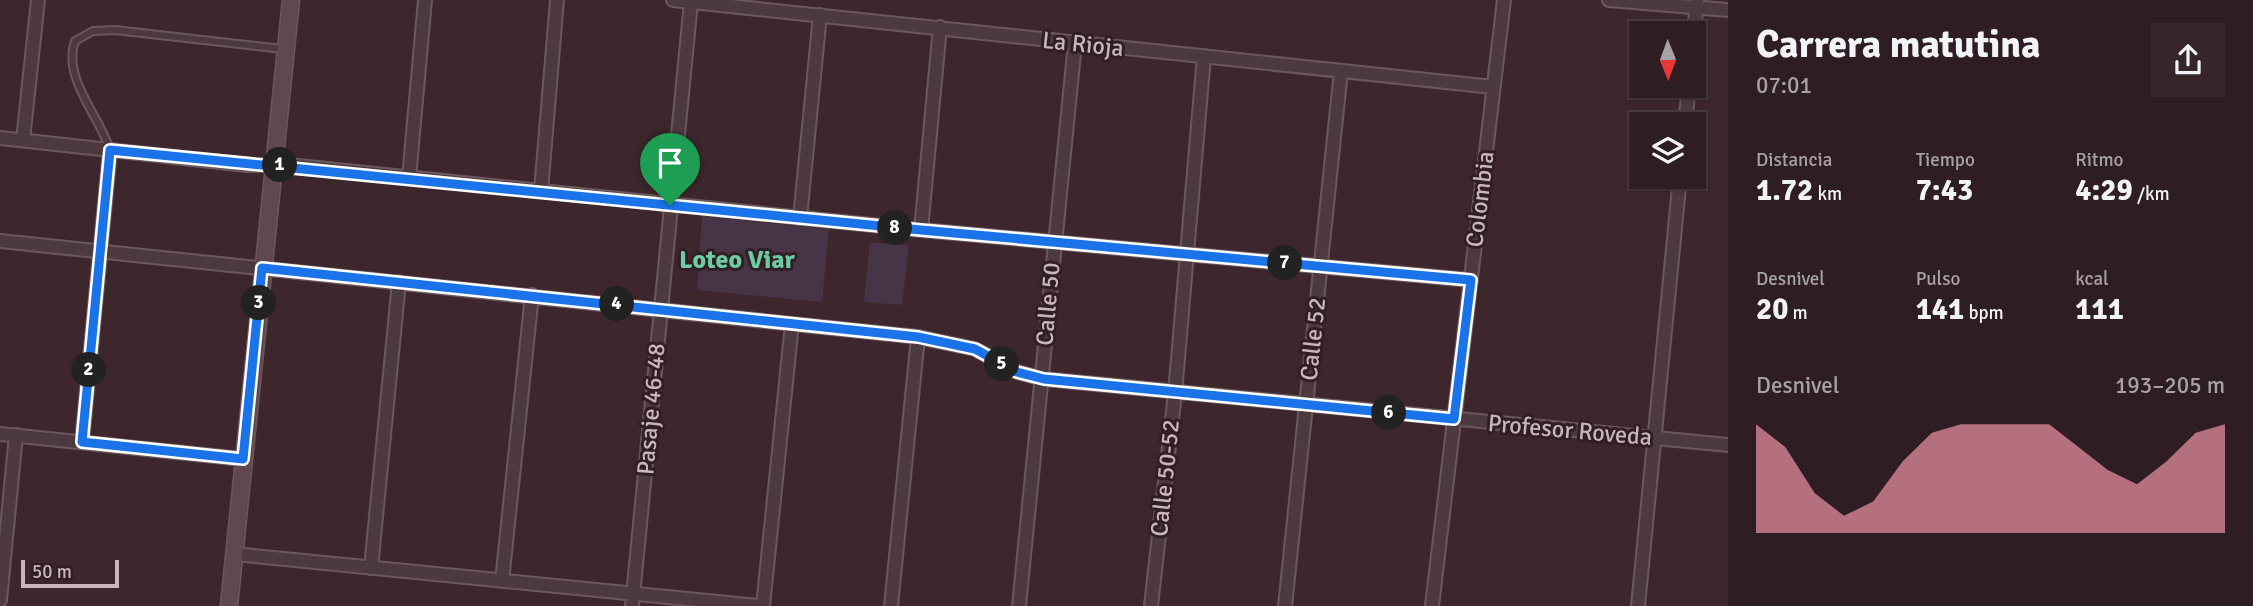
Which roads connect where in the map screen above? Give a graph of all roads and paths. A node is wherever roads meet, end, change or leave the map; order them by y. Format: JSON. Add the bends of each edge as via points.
{"nodes":[{"id":1,"x":38,"y":0,"type":"edge"},
{"id":2,"x":291,"y":0,"type":"edge"},
{"id":3,"x":425,"y":0,"type":"edge"},
{"id":4,"x":557,"y":0,"type":"edge"},
{"id":5,"x":673,"y":0,"type":"edge"},
{"id":6,"x":1504,"y":0,"type":"edge"},
{"id":7,"x":1609,"y":0,"type":"edge"},
{"id":8,"x":691,"y":2,"type":"junction"},
{"id":9,"x":1697,"y":4,"type":"edge"},
{"id":10,"x":1728,"y":10,"type":"edge"},
{"id":11,"x":820,"y":15,"type":"junction"},
{"id":12,"x":940,"y":27,"type":"junction"},
{"id":13,"x":1075,"y":43,"type":"junction"},
{"id":14,"x":285,"y":49,"type":"junction"},
{"id":15,"x":1204,"y":56,"type":"junction"},
{"id":16,"x":1341,"y":71,"type":"junction"},
{"id":17,"x":1493,"y":88,"type":"junction"},
{"id":18,"x":0,"y":138,"type":"edge"},
{"id":19,"x":23,"y":140,"type":"junction"},
{"id":20,"x":110,"y":150,"type":"junction"},
{"id":21,"x":273,"y":165,"type":"junction"},
{"id":22,"x":409,"y":178,"type":"junction"},
{"id":23,"x":1679,"y":189,"type":"edge"},
{"id":24,"x":541,"y":191,"type":"junction"},
{"id":25,"x":670,"y":205,"type":"junction"},
{"id":26,"x":800,"y":218,"type":"junction"},
{"id":27,"x":921,"y":230,"type":"junction"},
{"id":28,"x":0,"y":241,"type":"edge"},
{"id":29,"x":1053,"y":242,"type":"junction"},
{"id":30,"x":101,"y":251,"type":"junction"},
{"id":31,"x":1186,"y":253,"type":"junction"},
{"id":32,"x":1321,"y":266,"type":"junction"},
{"id":33,"x":262,"y":268,"type":"junction"},
{"id":34,"x":1471,"y":280,"type":"junction"},
{"id":35,"x":399,"y":282,"type":"junction"},
{"id":36,"x":532,"y":295,"type":"junction"},
{"id":37,"x":661,"y":309,"type":"junction"},
{"id":38,"x":792,"y":324,"type":"junction"},
{"id":39,"x":918,"y":337,"type":"junction"},
{"id":40,"x":1044,"y":379,"type":"junction"},
{"id":41,"x":1175,"y":393,"type":"junction"},
{"id":42,"x":1306,"y":405,"type":"junction"},
{"id":43,"x":1454,"y":419,"type":"junction"},
{"id":44,"x":0,"y":433,"type":"edge"},
{"id":45,"x":16,"y":435,"type":"junction"},
{"id":46,"x":1655,"y":438,"type":"junction"},
{"id":47,"x":82,"y":442,"type":"junction"},
{"id":48,"x":1728,"y":445,"type":"edge"},
{"id":49,"x":243,"y":459,"type":"junction"},
{"id":50,"x":234,"y":554,"type":"junction"},
{"id":51,"x":371,"y":568,"type":"junction"},
{"id":52,"x":502,"y":581,"type":"junction"},
{"id":53,"x":0,"y":600,"type":"edge"},
{"id":54,"x":633,"y":601,"type":"edge"},
{"id":55,"x":229,"y":606,"type":"edge"},
{"id":56,"x":761,"y":606,"type":"edge"},
{"id":57,"x":891,"y":606,"type":"edge"},
{"id":58,"x":1019,"y":606,"type":"edge"},
{"id":59,"x":1151,"y":606,"type":"edge"},
{"id":60,"x":1285,"y":606,"type":"edge"},
{"id":61,"x":1432,"y":606,"type":"edge"},
{"id":62,"x":1638,"y":606,"type":"edge"}],
"edges":[{"from":1,"to":19,"type":"street"},
{"from":2,"to":14,"type":"street"},
{"from":3,"to":22,"type":"street"},
{"from":4,"to":24,"type":"street"},
{"from":5,"to":8,"type":"street","name":"La Rioja"},
{"from":6,"to":17,"type":"street","name":"Colombia"},
{"from":7,"to":9,"type":"street"},
{"from":8,"to":11,"type":"street","name":"La Rioja"},
{"from":8,"to":25,"type":"street","name":"Pasaje 46-48"},
{"from":9,"to":10,"type":"street"},
{"from":11,"to":12,"type":"street","name":"La Rioja"},
{"from":11,"to":26,"type":"street"},
{"from":12,"to":13,"type":"street","name":"La Rioja"},
{"from":12,"to":27,"type":"street"},
{"from":13,"to":15,"type":"street","name":"La Rioja"},
{"from":13,"to":29,"type":"street","name":"Calle 50"},
{"from":14,"to":20,"type":"lane","via":[[93,31],[75,41],[71,67]]},
{"from":14,"to":21,"type":"street"},
{"from":15,"to":16,"type":"street","name":"La Rioja"},
{"from":15,"to":31,"type":"street","name":"Calle 50-52"},
{"from":16,"to":17,"type":"street","name":"La Rioja"},
{"from":16,"to":32,"type":"street","name":"Calle 52"},
{"from":17,"to":34,"type":"street","name":"Colombia"},
{"from":18,"to":19,"type":"street"},
{"from":19,"to":20,"type":"street"},
{"from":20,"to":21,"type":"street"},
{"from":20,"to":30,"type":"street"},
{"from":21,"to":22,"type":"street"},
{"from":21,"to":33,"type":"street"},
{"from":22,"to":24,"type":"street"},
{"from":23,"to":46,"type":"street"},
{"from":24,"to":25,"type":"street"},
{"from":25,"to":26,"type":"street"},
{"from":25,"to":37,"type":"street","name":"Pasaje 46-48"},
{"from":26,"to":27,"type":"street"},
{"from":27,"to":29,"type":"street"},
{"from":28,"to":30,"type":"street","name":"Profesor Roveda"},
{"from":29,"to":31,"type":"street"},
{"from":29,"to":40,"type":"street","name":"Calle 50"},
{"from":30,"to":33,"type":"street","name":"Profesor Roveda"},
{"from":30,"to":47,"type":"street"},
{"from":31,"to":32,"type":"street"},
{"from":31,"to":41,"type":"street","name":"Calle 50-52"},
{"from":32,"to":34,"type":"street"},
{"from":32,"to":42,"type":"street","name":"Calle 52"},
{"from":33,"to":35,"type":"street","name":"Profesor Roveda"},
{"from":33,"to":49,"type":"street"},
{"from":34,"to":43,"type":"street","name":"Colombia"},
{"from":35,"to":36,"type":"street","name":"Profesor Roveda"},
{"from":35,"to":51,"type":"street"},
{"from":36,"to":37,"type":"street","name":"Profesor Roveda"},
{"from":36,"to":52,"type":"street"},
{"from":37,"to":38,"type":"street","name":"Profesor Roveda"},
{"from":37,"to":54,"type":"street","name":"Pasaje 46-48"},
{"from":38,"to":39,"type":"street","name":"Profesor Roveda"},
{"from":38,"to":56,"type":"street"},
{"from":39,"to":40,"type":"street","name":"Profesor Roveda","via":[[975,349],[1017,372]]},
{"from":39,"to":57,"type":"street"},
{"from":40,"to":41,"type":"street","name":"Profesor Roveda"},
{"from":40,"to":58,"type":"street","name":"Calle 50"},
{"from":41,"to":42,"type":"street","name":"Profesor Roveda"},
{"from":41,"to":59,"type":"street","name":"Calle 50-52"},
{"from":42,"to":43,"type":"street","name":"Profesor Roveda"},
{"from":42,"to":60,"type":"street","name":"Calle 52"},
{"from":43,"to":46,"type":"street","name":"Profesor Roveda"},
{"from":43,"to":61,"type":"street","name":"Colombia"},
{"from":44,"to":45,"type":"street"},
{"from":45,"to":47,"type":"street"},
{"from":45,"to":53,"type":"street"},
{"from":46,"to":48,"type":"street","name":"Profesor Roveda"},
{"from":46,"to":62,"type":"street"},
{"from":47,"to":49,"type":"street"},
{"from":49,"to":50,"type":"street"},
{"from":50,"to":51,"type":"street"},
{"from":50,"to":55,"type":"street"},
{"from":51,"to":52,"type":"street"},
{"from":52,"to":54,"type":"street"},
{"from":54,"to":56,"type":"street"}]}
